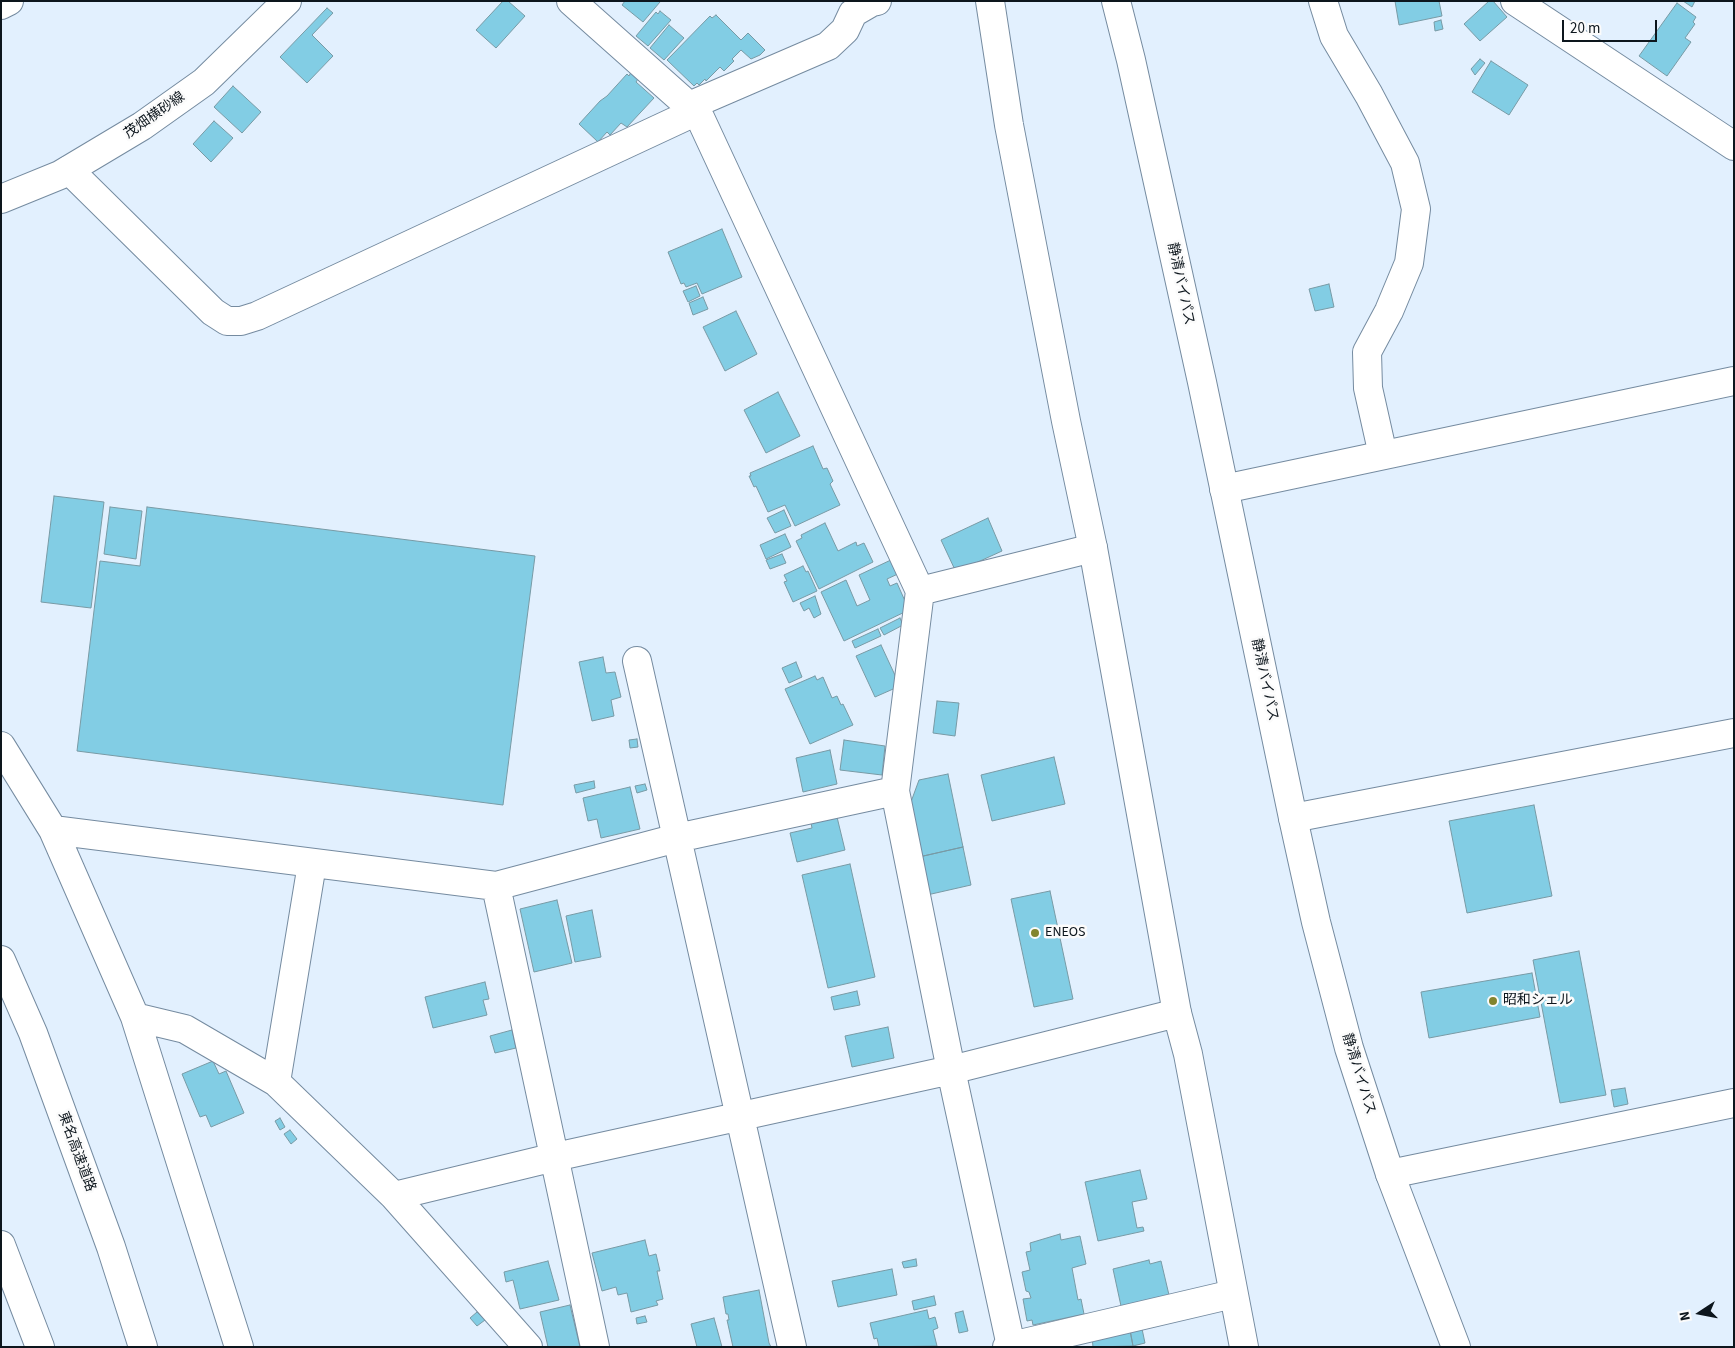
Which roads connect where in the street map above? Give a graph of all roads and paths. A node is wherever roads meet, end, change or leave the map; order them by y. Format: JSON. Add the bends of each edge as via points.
{"nodes":[{"id":1,"x":9,"y":1,"type":"edge"},
{"id":2,"x":288,"y":1,"type":"edge"},
{"id":3,"x":571,"y":1,"type":"edge"},
{"id":4,"x":877,"y":1,"type":"edge"},
{"id":5,"x":990,"y":1,"type":"edge"},
{"id":6,"x":1116,"y":1,"type":"edge"},
{"id":7,"x":1323,"y":1,"type":"edge"},
{"id":8,"x":1515,"y":1,"type":"edge"},
{"id":9,"x":1,"y":5,"type":"edge"},
{"id":10,"x":693,"y":109,"type":"junction"},
{"id":11,"x":1734,"y":146,"type":"edge"},
{"id":12,"x":68,"y":170,"type":"junction"},
{"id":13,"x":1,"y":199,"type":"edge"},
{"id":14,"x":1734,"y":381,"type":"edge"},
{"id":15,"x":1383,"y":455,"type":"junction"},
{"id":16,"x":1224,"y":489,"type":"junction"},
{"id":17,"x":1093,"y":548,"type":"junction"},
{"id":18,"x":920,"y":591,"type":"junction"},
{"id":19,"x":637,"y":661,"type":"dead end"},
{"id":20,"x":1734,"y":733,"type":"edge"},
{"id":21,"x":1,"y":746,"type":"edge"},
{"id":22,"x":895,"y":791,"type":"junction"},
{"id":23,"x":1293,"y":818,"type":"junction"},
{"id":24,"x":53,"y":830,"type":"junction"},
{"id":25,"x":677,"y":838,"type":"junction"},
{"id":26,"x":312,"y":864,"type":"junction"},
{"id":27,"x":496,"y":886,"type":"junction"},
{"id":28,"x":1,"y":960,"type":"edge"},
{"id":29,"x":1177,"y":1013,"type":"junction"},
{"id":30,"x":135,"y":1017,"type":"junction"},
{"id":31,"x":951,"y":1070,"type":"junction"},
{"id":32,"x":276,"y":1082,"type":"junction"},
{"id":33,"x":1734,"y":1103,"type":"edge"},
{"id":34,"x":740,"y":1116,"type":"junction"},
{"id":35,"x":555,"y":1157,"type":"junction"},
{"id":36,"x":1390,"y":1174,"type":"junction"},
{"id":37,"x":394,"y":1196,"type":"junction"},
{"id":38,"x":1,"y":1246,"type":"edge"},
{"id":39,"x":1232,"y":1294,"type":"junction"},
{"id":40,"x":1009,"y":1346,"type":"edge"},
{"id":41,"x":40,"y":1347,"type":"edge"},
{"id":42,"x":143,"y":1347,"type":"edge"},
{"id":43,"x":239,"y":1347,"type":"edge"},
{"id":44,"x":528,"y":1347,"type":"edge"},
{"id":45,"x":595,"y":1347,"type":"edge"},
{"id":46,"x":792,"y":1347,"type":"edge"},
{"id":47,"x":1244,"y":1347,"type":"edge"},
{"id":48,"x":1456,"y":1347,"type":"edge"}],
"edges":[{"from":1,"to":9,"type":"main road"},
{"from":2,"to":12,"type":"main road","name":"茂畑横砂線","via":[[204,82],[142,126]]},
{"from":3,"to":10,"type":"main road"},
{"from":4,"to":10,"type":"main road","via":[[853,13],[845,30],[828,46]]},
{"from":5,"to":17,"type":"main road","via":[[1009,125]]},
{"from":6,"to":16,"type":"main road","name":"静清バイパス"},
{"from":7,"to":15,"type":"main road","via":[[1334,36],[1405,163],[1416,209],[1410,264],[1367,352],[1368,388]]},
{"from":8,"to":11,"type":"main road"},
{"from":10,"to":12,"type":"main road","via":[[257,316],[241,320],[227,321],[213,312]]},
{"from":10,"to":18,"type":"main road"},
{"from":12,"to":13,"type":"main road","name":"茂畑横砂線"},
{"from":14,"to":15,"type":"main road"},
{"from":15,"to":16,"type":"main road"},
{"from":16,"to":23,"type":"main road","name":"静清バイパス"},
{"from":17,"to":18,"type":"main road"},
{"from":17,"to":29,"type":"main road"},
{"from":18,"to":22,"type":"main road"},
{"from":19,"to":25,"type":"main road"},
{"from":20,"to":23,"type":"main road"},
{"from":21,"to":24,"type":"main road"},
{"from":22,"to":25,"type":"main road"},
{"from":22,"to":31,"type":"main road"},
{"from":23,"to":36,"type":"main road","name":"静清バイパス","via":[[1349,1048]]},
{"from":24,"to":26,"type":"main road"},
{"from":24,"to":30,"type":"main road"},
{"from":25,"to":27,"type":"main road"},
{"from":25,"to":34,"type":"main road"},
{"from":26,"to":27,"type":"main road"},
{"from":26,"to":32,"type":"main road"},
{"from":27,"to":35,"type":"main road"},
{"from":28,"to":42,"type":"main road","name":"東名高速道路","via":[[33,1033],[111,1247]]},
{"from":29,"to":31,"type":"main road"},
{"from":29,"to":39,"type":"main road","via":[[1188,1054]]},
{"from":30,"to":32,"type":"main road","via":[[185,1029]]},
{"from":30,"to":43,"type":"main road"},
{"from":31,"to":34,"type":"main road"},
{"from":31,"to":40,"type":"main road"},
{"from":32,"to":37,"type":"main road"},
{"from":33,"to":36,"type":"main road"},
{"from":34,"to":35,"type":"main road"},
{"from":34,"to":46,"type":"main road"},
{"from":35,"to":37,"type":"main road"},
{"from":35,"to":45,"type":"main road"},
{"from":36,"to":48,"type":"main road","name":"静清バイパス"},
{"from":37,"to":44,"type":"main road"},
{"from":38,"to":41,"type":"main road"},
{"from":39,"to":40,"type":"main road"},
{"from":39,"to":47,"type":"main road"}]}
